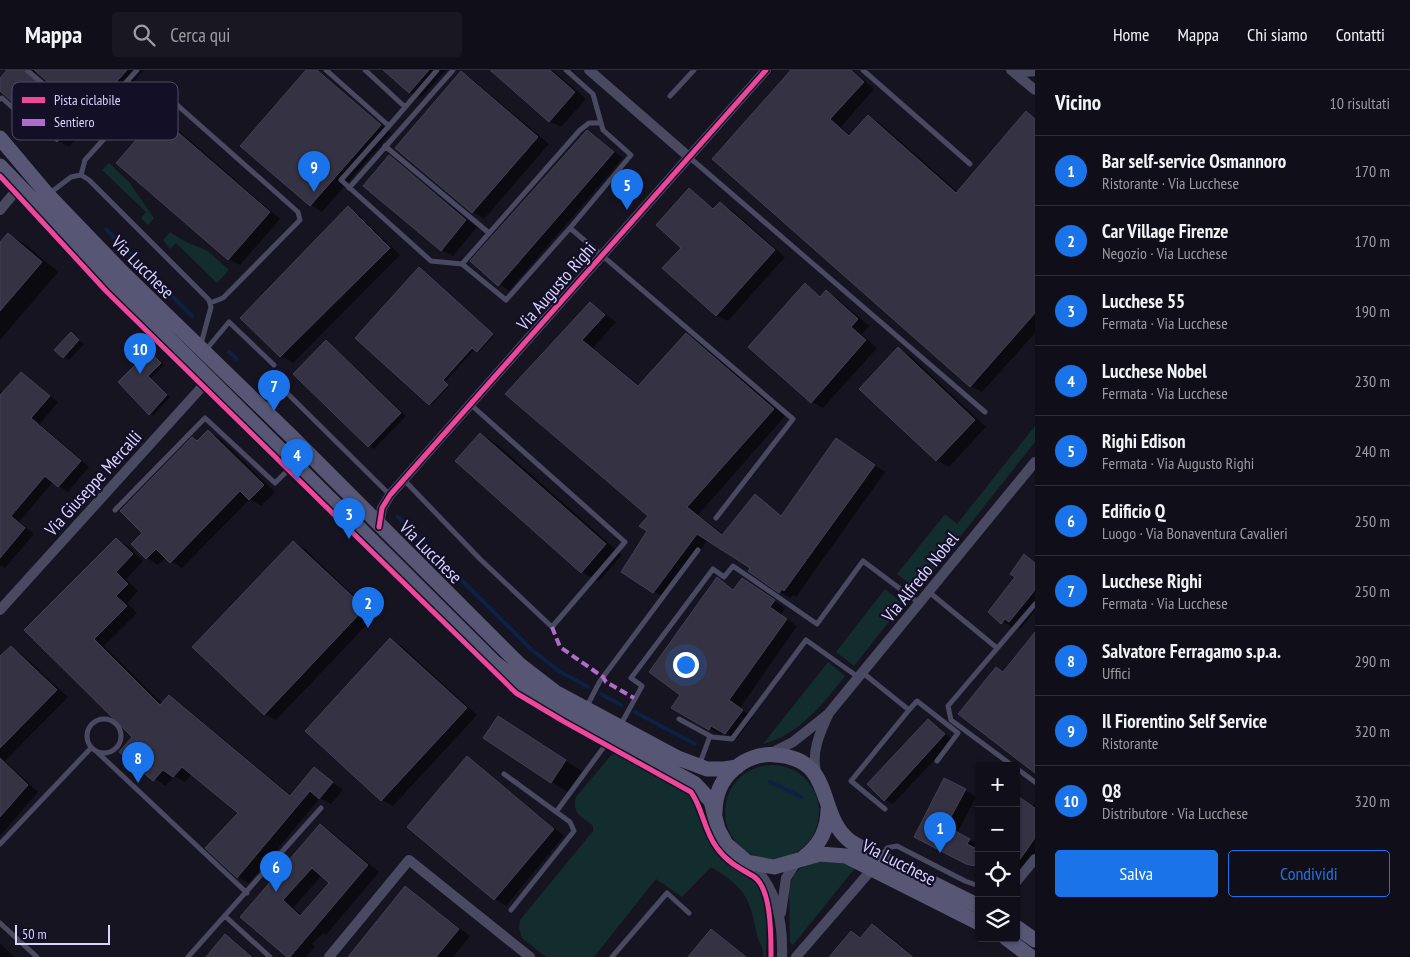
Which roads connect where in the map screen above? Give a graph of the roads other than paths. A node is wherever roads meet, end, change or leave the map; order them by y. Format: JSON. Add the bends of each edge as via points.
{"nodes":[{"id":1,"x":27,"y":70,"type":"edge"},
{"id":2,"x":137,"y":70,"type":"edge"},
{"id":3,"x":326,"y":70,"type":"edge"},
{"id":4,"x":365,"y":70,"type":"edge"},
{"id":5,"x":437,"y":70,"type":"edge"},
{"id":6,"x":453,"y":70,"type":"edge"},
{"id":7,"x":566,"y":70,"type":"edge"},
{"id":8,"x":589,"y":70,"type":"edge"},
{"id":9,"x":694,"y":70,"type":"edge"},
{"id":10,"x":766,"y":70,"type":"edge"},
{"id":11,"x":863,"y":70,"type":"edge"},
{"id":12,"x":1011,"y":70,"type":"edge"},
{"id":13,"x":1016,"y":70,"type":"edge"},
{"id":14,"x":1035,"y":71,"type":"edge"},
{"id":15,"x":41,"y":82,"type":"edge"},
{"id":16,"x":126,"y":82,"type":"edge"},
{"id":17,"x":1035,"y":90,"type":"edge"},
{"id":18,"x":670,"y":96,"type":"dead end"},
{"id":19,"x":0,"y":99,"type":"edge"},
{"id":20,"x":178,"y":106,"type":"edge"},
{"id":21,"x":405,"y":106,"type":"junction"},
{"id":22,"x":12,"y":107,"type":"edge"},
{"id":23,"x":600,"y":123,"type":"junction"},
{"id":24,"x":389,"y":126,"type":"junction"},
{"id":25,"x":0,"y":138,"type":"edge"},
{"id":26,"x":103,"y":140,"type":"edge"},
{"id":27,"x":386,"y":146,"type":"junction"},
{"id":28,"x":688,"y":157,"type":"junction"},
{"id":29,"x":970,"y":164,"type":"dead end"},
{"id":30,"x":0,"y":166,"type":"edge"},
{"id":31,"x":81,"y":175,"type":"junction"},
{"id":32,"x":20,"y":186,"type":"junction"},
{"id":33,"x":349,"y":188,"type":"junction"},
{"id":34,"x":48,"y":195,"type":"junction"},
{"id":35,"x":0,"y":210,"type":"edge"},
{"id":36,"x":570,"y":228,"type":"junction"},
{"id":37,"x":489,"y":233,"type":"junction"},
{"id":38,"x":602,"y":255,"type":"junction"},
{"id":39,"x":462,"y":264,"type":"junction"},
{"id":40,"x":210,"y":303,"type":"junction"},
{"id":41,"x":201,"y":351,"type":"junction"},
{"id":42,"x":274,"y":365,"type":"dead end"},
{"id":43,"x":210,"y":378,"type":"junction"},
{"id":44,"x":470,"y":404,"type":"junction"},
{"id":45,"x":263,"y":410,"type":"junction"},
{"id":46,"x":985,"y":412,"type":"dead end"},
{"id":47,"x":295,"y":462,"type":"junction"},
{"id":48,"x":1035,"y":462,"type":"edge"},
{"id":49,"x":403,"y":480,"type":"junction"},
{"id":50,"x":388,"y":497,"type":"junction"},
{"id":51,"x":358,"y":506,"type":"junction"},
{"id":52,"x":115,"y":510,"type":"dead end"},
{"id":53,"x":716,"y":518,"type":"dead end"},
{"id":54,"x":379,"y":527,"type":"junction"},
{"id":55,"x":698,"y":550,"type":"dead end"},
{"id":56,"x":929,"y":592,"type":"junction"},
{"id":57,"x":920,"y":603,"type":"junction"},
{"id":58,"x":1035,"y":604,"type":"edge"},
{"id":59,"x":0,"y":610,"type":"edge"},
{"id":60,"x":997,"y":648,"type":"junction"},
{"id":61,"x":860,"y":675,"type":"junction"},
{"id":62,"x":587,"y":705,"type":"junction"},
{"id":63,"x":909,"y":710,"type":"junction"},
{"id":64,"x":830,"y":713,"type":"junction"},
{"id":65,"x":679,"y":719,"type":"dead end"},
{"id":66,"x":617,"y":728,"type":"junction"},
{"id":67,"x":710,"y":736,"type":"junction"},
{"id":68,"x":93,"y":749,"type":"junction"},
{"id":69,"x":766,"y":755,"type":"junction"},
{"id":70,"x":937,"y":761,"type":"dead end"},
{"id":71,"x":1008,"y":762,"type":"edge"},
{"id":72,"x":698,"y":766,"type":"junction"},
{"id":73,"x":737,"y":767,"type":"junction"},
{"id":74,"x":1020,"y":771,"type":"edge"},
{"id":75,"x":504,"y":774,"type":"dead end"},
{"id":76,"x":820,"y":781,"type":"junction"},
{"id":77,"x":1035,"y":782,"type":"edge"},
{"id":78,"x":828,"y":804,"type":"junction"},
{"id":79,"x":322,"y":808,"type":"dead end"},
{"id":80,"x":885,"y":809,"type":"dead end"},
{"id":81,"x":556,"y":812,"type":"junction"},
{"id":82,"x":715,"y":817,"type":"junction"},
{"id":83,"x":0,"y":844,"type":"edge"},
{"id":84,"x":1035,"y":859,"type":"edge"},
{"id":85,"x":798,"y":861,"type":"junction"},
{"id":86,"x":747,"y":862,"type":"junction"},
{"id":87,"x":877,"y":863,"type":"junction"},
{"id":88,"x":1020,"y":877,"type":"edge"},
{"id":89,"x":975,"y":885,"type":"edge"},
{"id":90,"x":246,"y":893,"type":"junction"},
{"id":91,"x":975,"y":903,"type":"edge"},
{"id":92,"x":511,"y":910,"type":"dead end"},
{"id":93,"x":690,"y":913,"type":"dead end"},
{"id":94,"x":226,"y":917,"type":"junction"},
{"id":95,"x":975,"y":921,"type":"edge"},
{"id":96,"x":0,"y":923,"type":"edge"},
{"id":97,"x":780,"y":926,"type":"junction"},
{"id":98,"x":1020,"y":930,"type":"edge"},
{"id":99,"x":1035,"y":940,"type":"edge"},
{"id":100,"x":1011,"y":942,"type":"edge"},
{"id":101,"x":193,"y":955,"type":"edge"},
{"id":102,"x":37,"y":957,"type":"edge"},
{"id":103,"x":188,"y":957,"type":"edge"},
{"id":104,"x":270,"y":957,"type":"edge"},
{"id":105,"x":329,"y":957,"type":"edge"},
{"id":106,"x":530,"y":957,"type":"edge"},
{"id":107,"x":612,"y":957,"type":"edge"},
{"id":108,"x":782,"y":957,"type":"edge"},
{"id":109,"x":796,"y":957,"type":"edge"},
{"id":110,"x":1031,"y":957,"type":"edge"}],
"edges":[{"from":1,"to":15,"type":"lane"},
{"from":2,"to":16,"type":"lane"},
{"from":3,"to":24,"type":"lane"},
{"from":4,"to":21,"type":"lane"},
{"from":5,"to":21,"type":"lane"},
{"from":6,"to":27,"type":"lane"},
{"from":7,"to":23,"type":"lane","via":[[593,94]]},
{"from":8,"to":28,"type":"street"},
{"from":9,"to":18,"type":"lane"},
{"from":10,"to":28,"type":"street","name":"Via Augusto Righi"},
{"from":11,"to":29,"type":"lane"},
{"from":12,"to":17,"type":"street"},
{"from":13,"to":14,"type":"street"},
{"from":19,"to":22,"type":"lane"},
{"from":20,"to":40,"type":"lane","via":[[298,212],[300,220],[223,298]]},
{"from":21,"to":24,"type":"lane"},
{"from":23,"to":36,"type":"lane","via":[[603,130],[630,155]]},
{"from":23,"to":37,"type":"lane","via":[[589,123],[580,130]]},
{"from":24,"to":33,"type":"lane","via":[[341,180]]},
{"from":25,"to":34,"type":"main road","name":"Via Lucchese"},
{"from":26,"to":31,"type":"lane","via":[[85,160]]},
{"from":27,"to":33,"type":"lane"},
{"from":27,"to":37,"type":"lane"},
{"from":28,"to":38,"type":"street","name":"Via Augusto Righi"},
{"from":28,"to":46,"type":"lane"},
{"from":30,"to":32,"type":"main road","name":"Via Lucchese"},
{"from":31,"to":34,"type":"lane","via":[[71,177]]},
{"from":31,"to":40,"type":"lane"},
{"from":32,"to":35,"type":"street"},
{"from":32,"to":43,"type":"main road","name":"Via Lucchese"},
{"from":33,"to":39,"type":"lane","via":[[431,262]]},
{"from":34,"to":41,"type":"main road","name":"Via Lucchese"},
{"from":36,"to":38,"type":"lane"},
{"from":36,"to":39,"type":"lane","via":[[506,300]]},
{"from":37,"to":39,"type":"lane"},
{"from":38,"to":44,"type":"street","name":"Via Augusto Righi"},
{"from":38,"to":53,"type":"lane","via":[[793,419]]},
{"from":40,"to":41,"type":"lane"},
{"from":41,"to":42,"type":"lane","via":[[229,322]]},
{"from":41,"to":45,"type":"main road","name":"Via Lucchese"},
{"from":43,"to":47,"type":"main road","name":"Via Lucchese"},
{"from":43,"to":59,"type":"street","name":"Via Giuseppe Mercalli"},
{"from":44,"to":49,"type":"street","name":"Via Augusto Righi"},
{"from":44,"to":49,"type":"lane","via":[[625,542],[552,627]]},
{"from":45,"to":50,"type":"lane","via":[[279,392],[286,392]]},
{"from":45,"to":51,"type":"main road","name":"Via Lucchese"},
{"from":47,"to":52,"type":"lane","via":[[275,483],[205,418]]},
{"from":47,"to":66,"type":"main road","name":"Via Lucchese","via":[[509,675],[547,704]]},
{"from":48,"to":56,"type":"street","name":"Via Alfredo Nobel"},
{"from":49,"to":50,"type":"street","name":"Via Augusto Righi"},
{"from":50,"to":51,"type":"street","via":[[373,506]]},
{"from":50,"to":54,"type":"street","name":"Via Augusto Righi"},
{"from":51,"to":54,"type":"main road","name":"Via Lucchese"},
{"from":54,"to":62,"type":"main road","name":"Via Lucchese","via":[[520,665],[556,692]]},
{"from":55,"to":62,"type":"lane","via":[[597,686]]},
{"from":56,"to":57,"type":"street","name":"Via Alfredo Nobel"},
{"from":56,"to":60,"type":"lane"},
{"from":57,"to":61,"type":"street","name":"Via Alfredo Nobel"},
{"from":57,"to":66,"type":"lane","via":[[863,561],[817,624],[733,566],[724,577],[713,569],[632,678],[642,686]]},
{"from":58,"to":60,"type":"lane"},
{"from":60,"to":71,"type":"lane","via":[[948,706],[951,720]]},
{"from":61,"to":63,"type":"lane"},
{"from":61,"to":64,"type":"street","name":"Via Alfredo Nobel"},
{"from":61,"to":67,"type":"lane","via":[[806,640],[732,739]]},
{"from":62,"to":66,"type":"main road","name":"Via Lucchese"},
{"from":63,"to":70,"type":"lane","via":[[917,701],[958,733]]},
{"from":63,"to":80,"type":"lane","via":[[851,781]]},
{"from":64,"to":69,"type":"street","name":"Via Alfredo Nobel","via":[[793,742]]},
{"from":64,"to":76,"type":"street","name":"Via Alfredo Nobel","via":[[821,730],[815,755]]},
{"from":65,"to":67,"type":"lane"},
{"from":66,"to":72,"type":"main road","name":"Via Lucchese"},
{"from":66,"to":81,"type":"lane"},
{"from":66,"to":82,"type":"main road","name":"Via Lucchese","via":[[694,783],[708,796]]},
{"from":67,"to":72,"type":"lane"},
{"from":68,"to":68,"type":"lane","via":[[112,752],[120,744],[122,733],[116,723],[105,718],[90,725],[87,737]]},
{"from":68,"to":83,"type":"lane"},
{"from":68,"to":90,"type":"lane"},
{"from":69,"to":73,"type":"main road","name":"Via Lucchese"},
{"from":69,"to":76,"type":"main road","name":"Via Lucchese","via":[[785,756],[800,762]]},
{"from":72,"to":73,"type":"main road","name":"Via Lucchese","via":[[713,770]]},
{"from":73,"to":82,"type":"main road","name":"Via Lucchese","via":[[719,790]]},
{"from":74,"to":77,"type":"lane"},
{"from":75,"to":81,"type":"lane"},
{"from":76,"to":78,"type":"main road","name":"Via Lucchese"},
{"from":78,"to":85,"type":"main road","name":"Via Lucchese","via":[[822,837],[812,851]]},
{"from":78,"to":87,"type":"main road","name":"Via Lucchese","via":[[833,821],[844,836]]},
{"from":79,"to":90,"type":"lane"},
{"from":81,"to":92,"type":"lane","via":[[570,822],[574,830]]},
{"from":82,"to":86,"type":"main road","name":"Via Lucchese","via":[[726,844]]},
{"from":84,"to":88,"type":"street"},
{"from":85,"to":86,"type":"main road","name":"Via Lucchese","via":[[774,867]]},
{"from":85,"to":87,"type":"main road","name":"Via Lucchese","via":[[820,854]]},
{"from":85,"to":97,"type":"street","via":[[784,883]]},
{"from":86,"to":97,"type":"street","via":[[768,885]]},
{"from":87,"to":89,"type":"lane","via":[[887,848],[896,846]]},
{"from":87,"to":91,"type":"main road","name":"Via Lucchese"},
{"from":87,"to":95,"type":"main road","name":"Via Lucchese"},
{"from":87,"to":109,"type":"street"},
{"from":90,"to":94,"type":"lane"},
{"from":93,"to":107,"type":"lane","via":[[667,893]]},
{"from":94,"to":101,"type":"lane"},
{"from":94,"to":104,"type":"lane"},
{"from":96,"to":102,"type":"lane"},
{"from":97,"to":108,"type":"street"},
{"from":98,"to":99,"type":"main road"},
{"from":100,"to":110,"type":"main road"},
{"from":101,"to":103,"type":"lane"},
{"from":105,"to":106,"type":"street","via":[[409,860]]}]}
